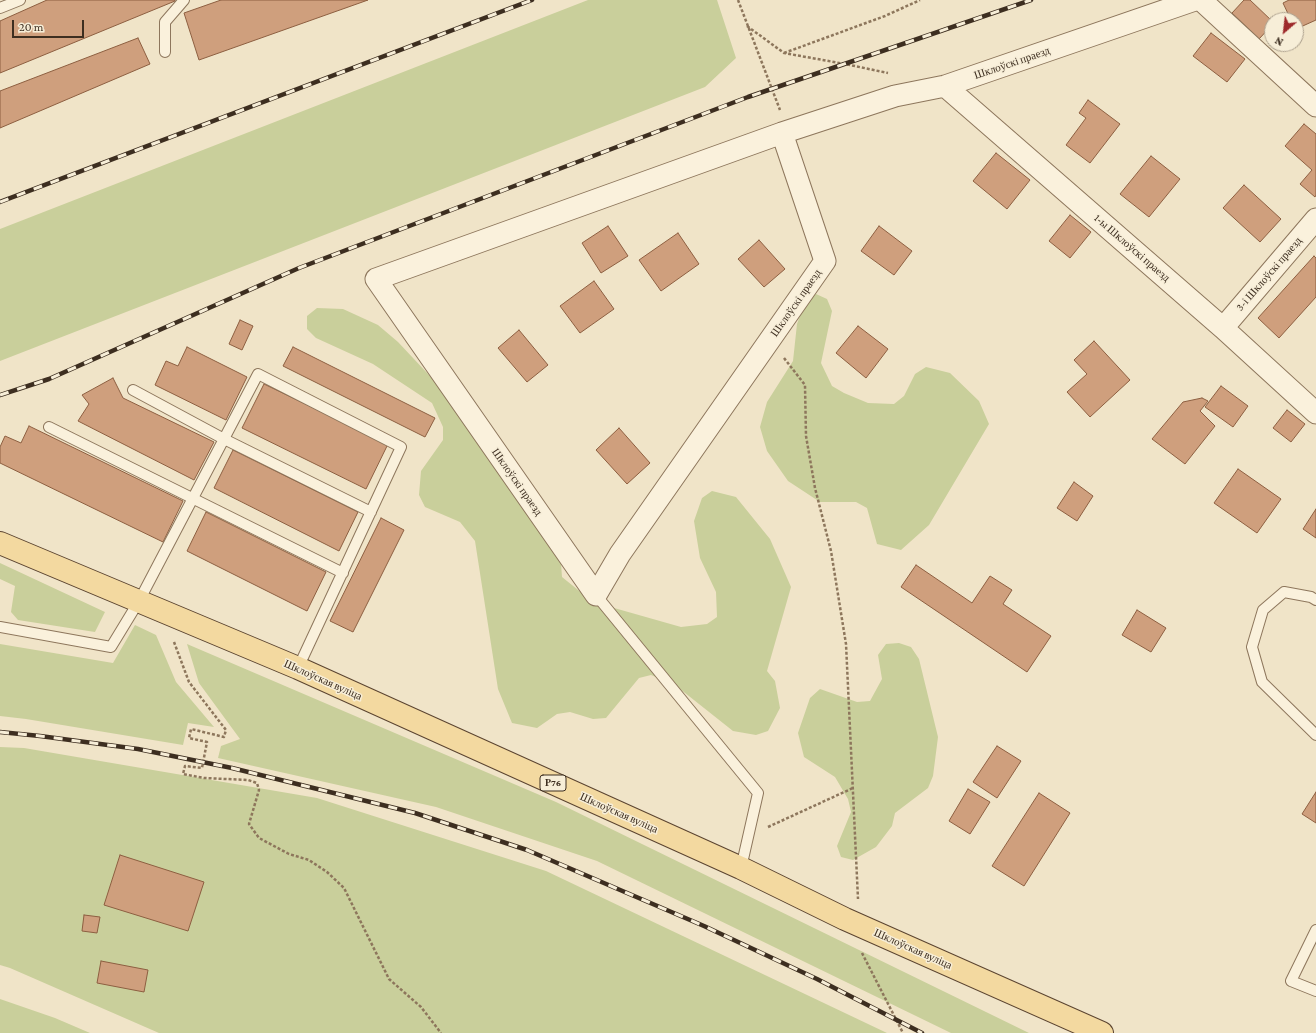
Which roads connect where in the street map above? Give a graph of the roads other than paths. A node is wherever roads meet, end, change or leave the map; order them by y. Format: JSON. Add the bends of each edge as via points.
{"nodes":[{"id":1,"x":20,"y":0,"type":"edge"},
{"id":2,"x":184,"y":0,"type":"edge"},
{"id":3,"x":1195,"y":0,"type":"edge"},
{"id":4,"x":1201,"y":0,"type":"edge"},
{"id":5,"x":0,"y":8,"type":"edge"},
{"id":6,"x":166,"y":52,"type":"dead end"},
{"id":7,"x":946,"y":86,"type":"junction"},
{"id":8,"x":1316,"y":106,"type":"edge"},
{"id":9,"x":785,"y":132,"type":"junction"},
{"id":10,"x":1316,"y":219,"type":"edge"},
{"id":11,"x":1223,"y":328,"type":"junction"},
{"id":12,"x":133,"y":390,"type":"dead end"},
{"id":13,"x":1316,"y":413,"type":"edge"},
{"id":14,"x":49,"y":427,"type":"dead end"},
{"id":15,"x":224,"y":439,"type":"junction"},
{"id":16,"x":193,"y":499,"type":"junction"},
{"id":17,"x":371,"y":512,"type":"junction"},
{"id":18,"x":0,"y":543,"type":"edge"},
{"id":19,"x":343,"y":573,"type":"junction"},
{"id":20,"x":596,"y":595,"type":"junction"},
{"id":21,"x":1316,"y":600,"type":"edge"},
{"id":22,"x":139,"y":601,"type":"junction"},
{"id":23,"x":0,"y":627,"type":"edge"},
{"id":24,"x":298,"y":668,"type":"junction"},
{"id":25,"x":1316,"y":735,"type":"edge"},
{"id":26,"x":741,"y":868,"type":"junction"},
{"id":27,"x":1316,"y":930,"type":"edge"},
{"id":28,"x":1316,"y":991,"type":"edge"},
{"id":29,"x":1102,"y":1033,"type":"edge"}],
"edges":[{"from":1,"to":5,"type":"lane"},
{"from":2,"to":6,"type":"lane","via":[[165,22]]},
{"from":3,"to":7,"type":"street","name":"Шклоўскі праезд"},
{"from":4,"to":8,"type":"street"},
{"from":7,"to":9,"type":"street","name":"Шклоўскі праезд","via":[[895,96]]},
{"from":7,"to":11,"type":"street","name":"1-ы Шклоўскі праезд"},
{"from":9,"to":20,"type":"street","name":"Шклоўскі праезд","via":[[825,261],[620,554]]},
{"from":9,"to":20,"type":"street","name":"Шклоўскі праезд","via":[[376,279]]},
{"from":10,"to":11,"type":"street","name":"3-і Шклоўскі праезд"},
{"from":11,"to":13,"type":"street","name":"1-ы Шклоўскі праезд"},
{"from":12,"to":15,"type":"lane"},
{"from":14,"to":16,"type":"lane"},
{"from":15,"to":16,"type":"lane"},
{"from":15,"to":17,"type":"lane"},
{"from":15,"to":17,"type":"lane","via":[[258,374],[401,447]]},
{"from":16,"to":19,"type":"lane"},
{"from":16,"to":22,"type":"lane"},
{"from":17,"to":19,"type":"lane"},
{"from":18,"to":22,"type":"main road","name":"Шклоўская вуліца","number":"Р76"},
{"from":19,"to":24,"type":"lane"},
{"from":20,"to":26,"type":"lane","via":[[758,793]]},
{"from":21,"to":25,"type":"lane","via":[[1284,592],[1263,610],[1252,647],[1262,682]]},
{"from":22,"to":23,"type":"lane","via":[[111,647]]},
{"from":22,"to":24,"type":"main road","name":"Шклоўская вуліца","number":"Р76"},
{"from":24,"to":26,"type":"main road","name":"Шклоўская вуліца","number":"Р76"},
{"from":26,"to":29,"type":"main road","name":"Шклоўская вуліца","number":"Р76","via":[[845,918]]},
{"from":27,"to":28,"type":"lane","via":[[1291,981]]}]}
